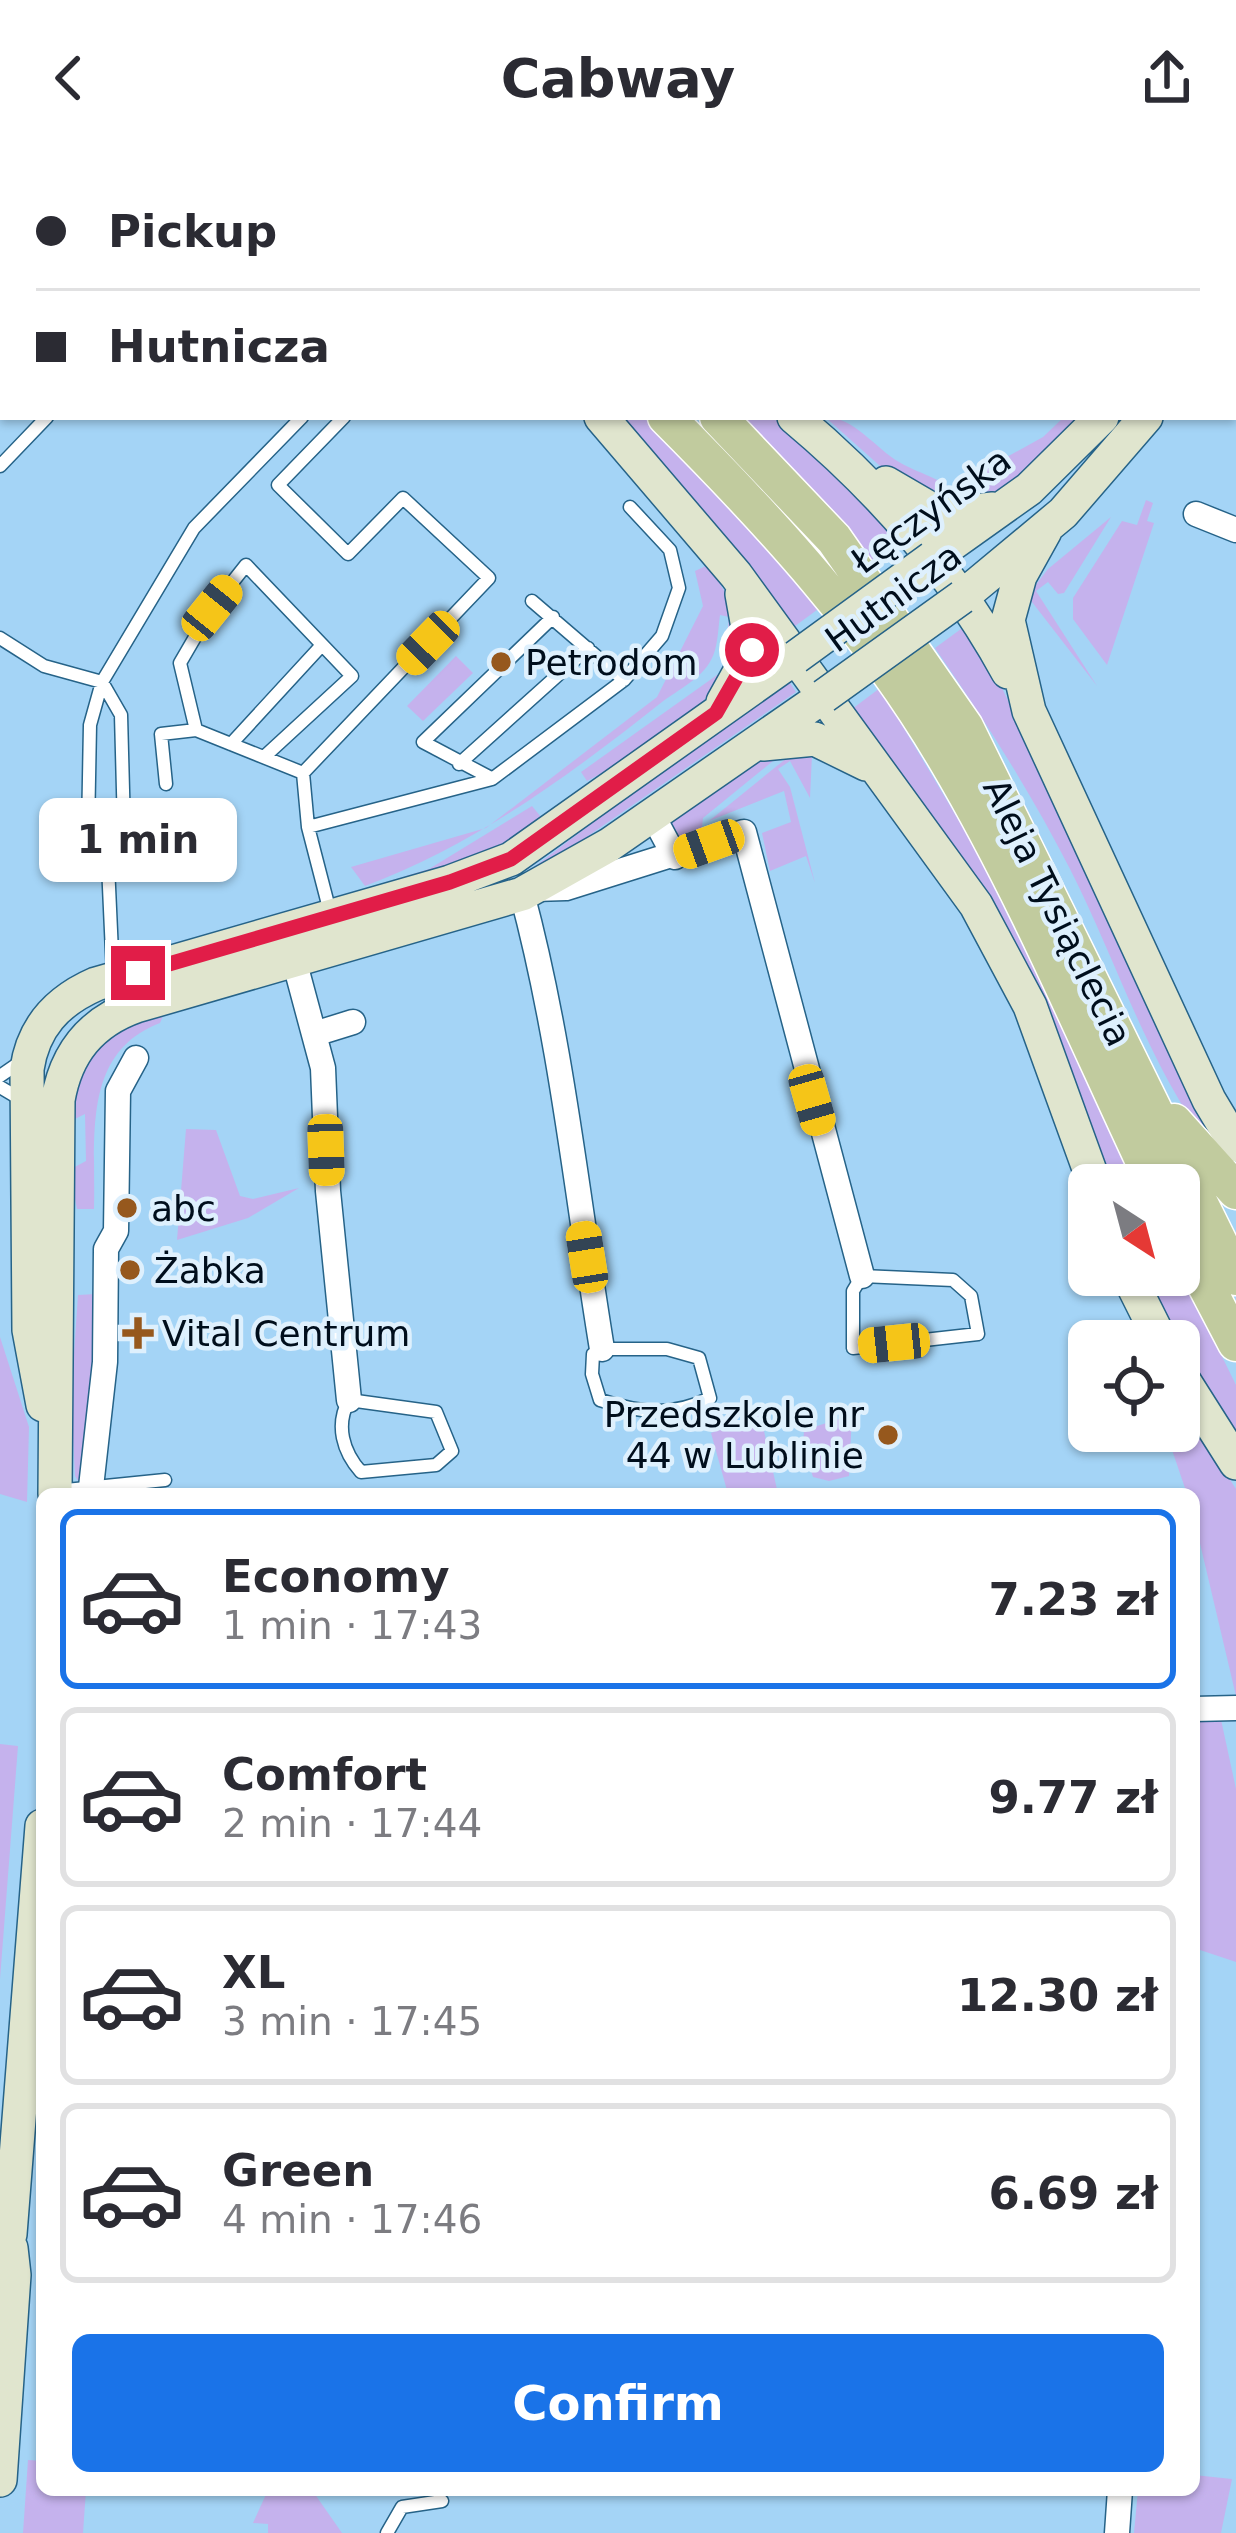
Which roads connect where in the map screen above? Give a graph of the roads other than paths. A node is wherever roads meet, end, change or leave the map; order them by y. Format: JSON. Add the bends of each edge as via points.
{"nodes":[{"id":1,"x":44,"y":420,"type":"edge"},
{"id":2,"x":299,"y":420,"type":"edge"},
{"id":3,"x":341,"y":420,"type":"edge"},
{"id":4,"x":604,"y":420,"type":"edge"},
{"id":5,"x":668,"y":420,"type":"edge"},
{"id":6,"x":720,"y":420,"type":"edge"},
{"id":7,"x":798,"y":420,"type":"edge"},
{"id":8,"x":1099,"y":420,"type":"edge"},
{"id":9,"x":1144,"y":420,"type":"edge"},
{"id":10,"x":822,"y":441,"type":"junction"},
{"id":11,"x":0,"y":466,"type":"edge"},
{"id":12,"x":1006,"y":505,"type":"junction"},
{"id":13,"x":630,"y":507,"type":"dead end"},
{"id":14,"x":1196,"y":514,"type":"dead end"},
{"id":15,"x":1236,"y":530,"type":"edge"},
{"id":16,"x":1045,"y":531,"type":"junction"},
{"id":17,"x":932,"y":558,"type":"junction"},
{"id":18,"x":736,"y":575,"type":"junction"},
{"id":19,"x":840,"y":576,"type":"junction"},
{"id":20,"x":962,"y":597,"type":"junction"},
{"id":21,"x":532,"y":601,"type":"dead end"},
{"id":22,"x":553,"y":617,"type":"junction"},
{"id":23,"x":0,"y":638,"type":"edge"},
{"id":24,"x":322,"y":645,"type":"junction"},
{"id":25,"x":588,"y":648,"type":"junction"},
{"id":26,"x":796,"y":656,"type":"junction"},
{"id":27,"x":624,"y":680,"type":"junction"},
{"id":28,"x":103,"y":682,"type":"junction"},
{"id":29,"x":824,"y":696,"type":"junction"},
{"id":30,"x":1029,"y":711,"type":"junction"},
{"id":31,"x":716,"y":713,"type":"junction"},
{"id":32,"x":196,"y":730,"type":"junction"},
{"id":33,"x":231,"y":744,"type":"junction"},
{"id":34,"x":752,"y":747,"type":"junction"},
{"id":35,"x":263,"y":757,"type":"junction"},
{"id":36,"x":459,"y":764,"type":"junction"},
{"id":37,"x":303,"y":773,"type":"junction"},
{"id":38,"x":882,"y":776,"type":"junction"},
{"id":39,"x":492,"y":778,"type":"junction"},
{"id":40,"x":166,"y":784,"type":"dead end"},
{"id":41,"x":653,"y":816,"type":"junction"},
{"id":42,"x":308,"y":827,"type":"junction"},
{"id":43,"x":107,"y":843,"type":"junction"},
{"id":44,"x":675,"y":857,"type":"junction"},
{"id":45,"x":527,"y":891,"type":"junction"},
{"id":46,"x":336,"y":933,"type":"junction"},
{"id":47,"x":295,"y":960,"type":"junction"},
{"id":48,"x":116,"y":996,"type":"junction"},
{"id":49,"x":352,"y":1022,"type":"dead end"},
{"id":50,"x":324,"y":1031,"type":"dead end"},
{"id":51,"x":30,"y":1048,"type":"junction"},
{"id":52,"x":136,"y":1058,"type":"dead end"},
{"id":53,"x":0,"y":1076,"type":"edge"},
{"id":54,"x":1143,"y":1086,"type":"junction"},
{"id":55,"x":12,"y":1094,"type":"edge"},
{"id":56,"x":1236,"y":1145,"type":"edge"},
{"id":57,"x":1087,"y":1164,"type":"edge"},
{"id":58,"x":1145,"y":1164,"type":"edge"},
{"id":59,"x":1236,"y":1191,"type":"edge"},
{"id":60,"x":1200,"y":1274,"type":"edge"},
{"id":61,"x":862,"y":1276,"type":"junction"},
{"id":62,"x":1236,"y":1277,"type":"edge"},
{"id":63,"x":1236,"y":1343,"type":"edge"},
{"id":64,"x":602,"y":1349,"type":"junction"},
{"id":65,"x":349,"y":1400,"type":"junction"},
{"id":66,"x":1200,"y":1406,"type":"edge"},
{"id":67,"x":53,"y":1454,"type":"junction"},
{"id":68,"x":1236,"y":1463,"type":"edge"},
{"id":69,"x":166,"y":1480,"type":"dead end"},
{"id":70,"x":91,"y":1487,"type":"junction"},
{"id":71,"x":55,"y":1488,"type":"edge"},
{"id":72,"x":85,"y":1488,"type":"edge"},
{"id":73,"x":1233,"y":1706,"type":"edge"},
{"id":74,"x":1200,"y":1708,"type":"edge"},
{"id":75,"x":36,"y":1902,"type":"edge"},
{"id":76,"x":10,"y":2234,"type":"junction"},
{"id":77,"x":0,"y":2273,"type":"edge"},
{"id":78,"x":0,"y":2480,"type":"edge"},
{"id":79,"x":1120,"y":2496,"type":"edge"},
{"id":80,"x":442,"y":2501,"type":"dead end"},
{"id":81,"x":387,"y":2533,"type":"edge"},
{"id":82,"x":1117,"y":2533,"type":"edge"}],
"edges":[{"from":1,"to":11,"type":"lane"},
{"from":2,"to":28,"type":"lane","via":[[194,528]]},
{"from":3,"to":37,"type":"lane","via":[[278,485],[347,554],[403,498],[489,578]]},
{"from":4,"to":18,"type":"street"},
{"from":5,"to":19,"type":"main road"},
{"from":6,"to":19,"type":"main road"},
{"from":7,"to":10,"type":"street"},
{"from":8,"to":12,"type":"street","name":"Łęczyńska"},
{"from":9,"to":16,"type":"street"},
{"from":10,"to":12,"type":"street","via":[[928,510],[958,517]]},
{"from":10,"to":17,"type":"street"},
{"from":12,"to":17,"type":"street","name":"Łęczyńska"},
{"from":13,"to":27,"type":"lane","via":[[670,550],[680,588],[662,636]]},
{"from":14,"to":15,"type":"street"},
{"from":16,"to":20,"type":"street","name":"Hutnicza"},
{"from":16,"to":30,"type":"street","via":[[1008,620]]},
{"from":17,"to":20,"type":"street"},
{"from":17,"to":26,"type":"street","name":"Łęczyńska","bridge":true},
{"from":18,"to":26,"type":"street"},
{"from":18,"to":31,"type":"street","via":[[752,650]]},
{"from":19,"to":54,"type":"main road","name":"Aleja Tysiąclecia","via":[[953,708]]},
{"from":19,"to":58,"type":"main road","name":"Aleja Tysiąclecia","via":[[964,791]]},
{"from":20,"to":29,"type":"street","name":"Hutnicza","bridge":true},
{"from":20,"to":30,"type":"street"},
{"from":21,"to":22,"type":"lane"},
{"from":22,"to":25,"type":"lane"},
{"from":22,"to":36,"type":"lane","via":[[423,742]]},
{"from":23,"to":28,"type":"lane","via":[[44,666]]},
{"from":24,"to":32,"type":"lane","via":[[246,565],[180,663]]},
{"from":24,"to":33,"type":"lane"},
{"from":24,"to":35,"type":"lane","via":[[352,676]]},
{"from":25,"to":27,"type":"lane"},
{"from":25,"to":36,"type":"lane"},
{"from":26,"to":29,"type":"street"},
{"from":26,"to":31,"type":"street","name":"Hutnicza"},
{"from":27,"to":39,"type":"lane"},
{"from":28,"to":43,"type":"lane","via":[[90,725],[88,831]]},
{"from":28,"to":43,"type":"lane","via":[[121,715],[124,829]]},
{"from":29,"to":34,"type":"street","name":"Hutnicza"},
{"from":29,"to":38,"type":"street"},
{"from":30,"to":56,"type":"street"},
{"from":31,"to":46,"type":"street","name":"Hutnicza","via":[[511,859]]},
{"from":32,"to":33,"type":"lane"},
{"from":32,"to":40,"type":"lane","via":[[161,734]]},
{"from":33,"to":35,"type":"lane"},
{"from":34,"to":38,"type":"street","via":[[815,739]]},
{"from":34,"to":41,"type":"street","name":"Hutnicza"},
{"from":35,"to":37,"type":"lane"},
{"from":36,"to":39,"type":"lane"},
{"from":37,"to":42,"type":"lane"},
{"from":38,"to":57,"type":"street","via":[[1008,957]]},
{"from":39,"to":42,"type":"lane"},
{"from":41,"to":44,"type":"street"},
{"from":41,"to":45,"type":"street","name":"Hutnicza"},
{"from":42,"to":46,"type":"lane"},
{"from":43,"to":48,"type":"lane"},
{"from":44,"to":45,"type":"street"},
{"from":44,"to":61,"type":"street","via":[[744,832]]},
{"from":45,"to":46,"type":"street","name":"Hutnicza"},
{"from":45,"to":64,"type":"street","via":[[557,1035]]},
{"from":46,"to":47,"type":"street","name":"Hutnicza"},
{"from":46,"to":48,"type":"street","name":"Hutnicza"},
{"from":47,"to":48,"type":"street","name":"Hutnicza"},
{"from":47,"to":65,"type":"street","via":[[323,1068]]},
{"from":48,"to":51,"type":"street","via":[[62,1004]]},
{"from":48,"to":67,"type":"street","via":[[75,1049],[58,1100]]},
{"from":49,"to":50,"type":"street"},
{"from":51,"to":53,"type":"lane"},
{"from":51,"to":55,"type":"street"},
{"from":52,"to":70,"type":"street","via":[[118,1091],[116,1231],[106,1250],[105,1362]]},
{"from":54,"to":59,"type":"main road"},
{"from":54,"to":62,"type":"main road","name":"Aleja Tysiąclecia"},
{"from":55,"to":67,"type":"street","via":[[29,1330]]},
{"from":60,"to":63,"type":"main road"},
{"from":61,"to":61,"type":"lane","via":[[953,1280],[971,1296],[977,1334],[853,1348],[853,1291]]},
{"from":64,"to":64,"type":"lane","via":[[667,1349],[699,1358],[710,1398],[644,1414],[600,1400],[592,1375],[593,1354]]},
{"from":65,"to":65,"type":"lane","via":[[436,1412],[452,1451],[436,1465],[361,1472],[345,1455],[341,1413]]},
{"from":66,"to":68,"type":"street"},
{"from":67,"to":71,"type":"street"},
{"from":69,"to":70,"type":"lane"},
{"from":70,"to":72,"type":"lane"},
{"from":73,"to":74,"type":"street"},
{"from":75,"to":76,"type":"street"},
{"from":76,"to":77,"type":"street"},
{"from":76,"to":78,"type":"street"},
{"from":79,"to":82,"type":"street"},
{"from":80,"to":81,"type":"lane","via":[[402,2507]]}]}
